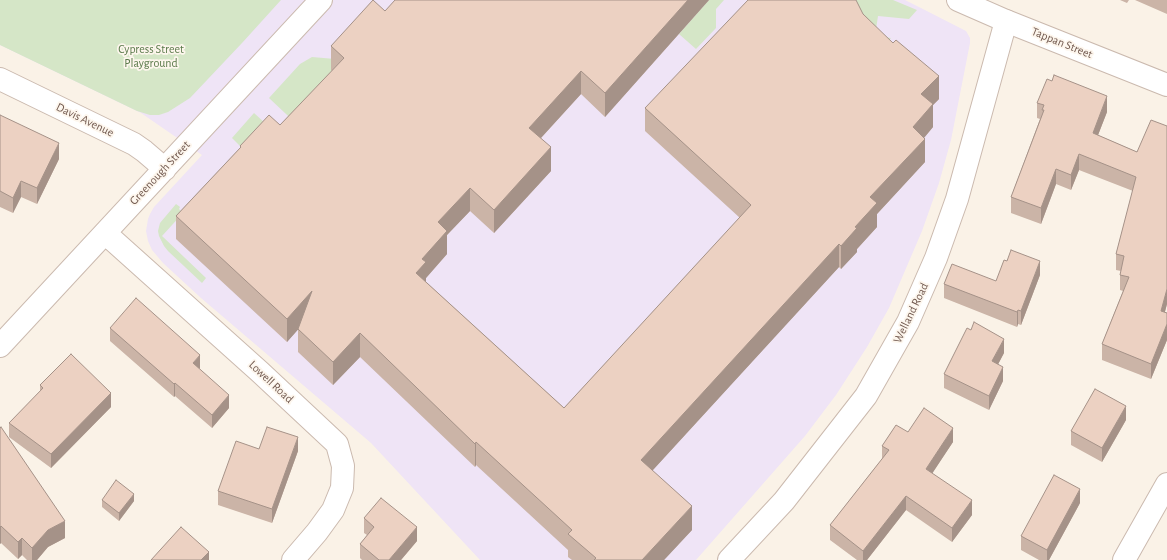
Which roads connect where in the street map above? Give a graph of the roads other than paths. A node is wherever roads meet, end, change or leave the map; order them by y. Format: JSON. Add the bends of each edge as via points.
{"nodes":[{"id":1,"x":321,"y":0,"type":"edge"},
{"id":2,"x":958,"y":0,"type":"edge"},
{"id":3,"x":1006,"y":21,"type":"junction"},
{"id":4,"x":0,"y":79,"type":"edge"},
{"id":5,"x":1167,"y":85,"type":"edge"},
{"id":6,"x":164,"y":169,"type":"junction"},
{"id":7,"x":105,"y":233,"type":"junction"},
{"id":8,"x":0,"y":346,"type":"edge"},
{"id":9,"x":1167,"y":484,"type":"edge"},
{"id":10,"x":293,"y":560,"type":"edge"},
{"id":11,"x":729,"y":560,"type":"edge"},
{"id":12,"x":1124,"y":560,"type":"edge"}],
"edges":[{"from":1,"to":6,"type":"street","name":"Greenough Street"},
{"from":2,"to":3,"type":"street","name":"Tappan Street"},
{"from":3,"to":5,"type":"street","name":"Tappan Street"},
{"from":3,"to":11,"type":"street","name":"Welland Road","via":[[957,199],[936,258],[908,322],[866,396],[784,501]]},
{"from":4,"to":6,"type":"street","name":"Davis Avenue","via":[[134,144]]},
{"from":6,"to":7,"type":"street","name":"Greenough Street"},
{"from":7,"to":8,"type":"street","name":"Greenough Street"},
{"from":7,"to":10,"type":"street","name":"Lowell Road","via":[[337,444],[343,466],[342,488],[333,510]]},
{"from":9,"to":12,"type":"street"}]}
